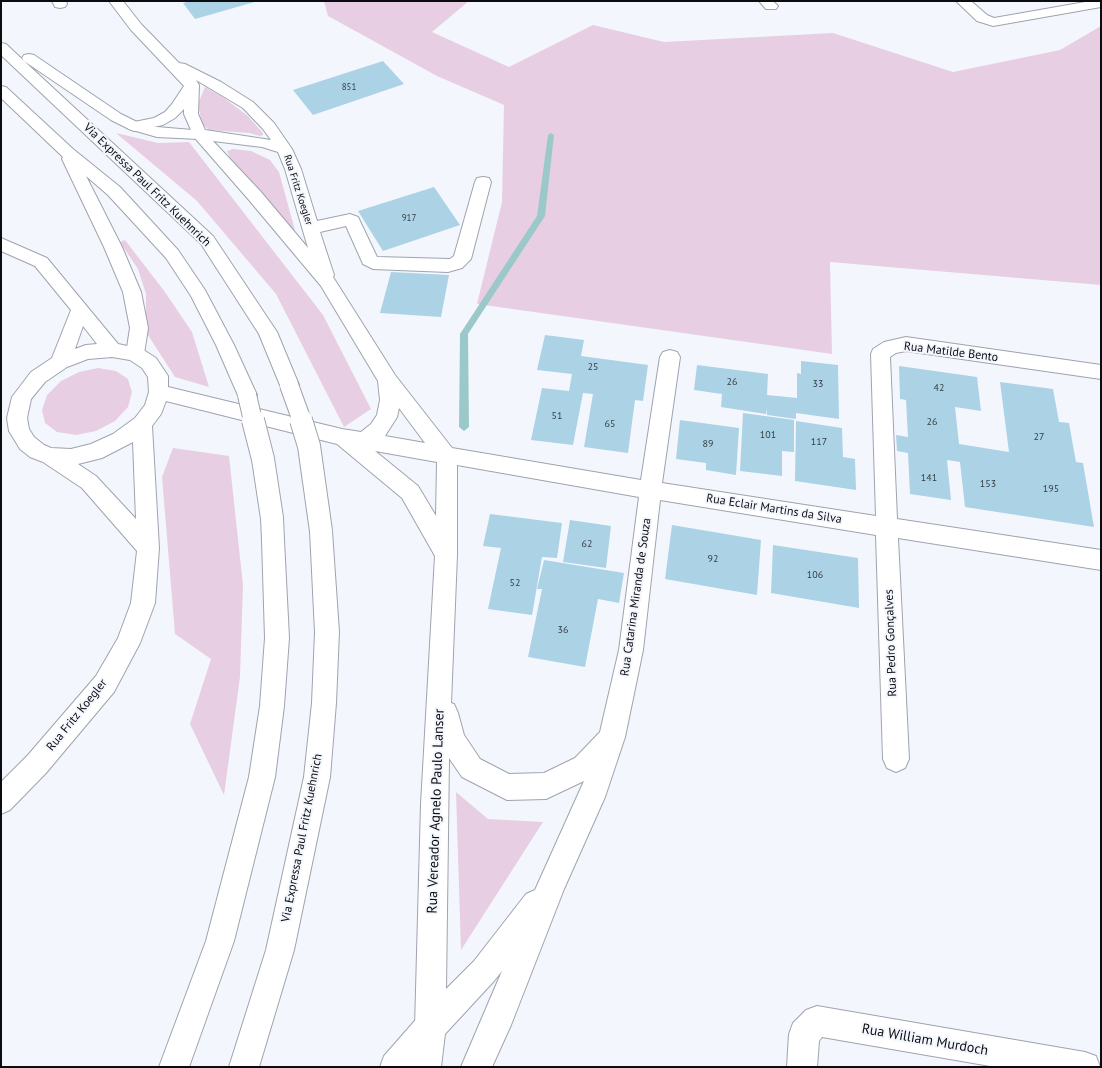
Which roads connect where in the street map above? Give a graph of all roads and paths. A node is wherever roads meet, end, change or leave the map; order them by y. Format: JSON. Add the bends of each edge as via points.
{"nodes":[{"id":1,"x":116,"y":1,"type":"edge"},
{"id":2,"x":962,"y":1,"type":"edge"},
{"id":3,"x":1101,"y":3,"type":"edge"},
{"id":4,"x":1,"y":42,"type":"edge"},
{"id":5,"x":1,"y":46,"type":"edge"},
{"id":6,"x":167,"y":60,"type":"junction"},
{"id":7,"x":192,"y":85,"type":"junction"},
{"id":8,"x":1,"y":90,"type":"edge"},
{"id":9,"x":134,"y":126,"type":"junction"},
{"id":10,"x":198,"y":134,"type":"junction"},
{"id":11,"x":284,"y":149,"type":"junction"},
{"id":12,"x":67,"y":152,"type":"junction"},
{"id":13,"x":483,"y":182,"type":"dead end"},
{"id":14,"x":311,"y":228,"type":"junction"},
{"id":15,"x":1,"y":244,"type":"edge"},
{"id":16,"x":328,"y":282,"type":"junction"},
{"id":17,"x":80,"y":310,"type":"junction"},
{"id":18,"x":112,"y":350,"type":"junction"},
{"id":19,"x":135,"y":354,"type":"junction"},
{"id":20,"x":670,"y":357,"type":"dead end"},
{"id":21,"x":60,"y":362,"type":"junction"},
{"id":22,"x":1101,"y":372,"type":"edge"},
{"id":23,"x":388,"y":380,"type":"junction"},
{"id":24,"x":159,"y":392,"type":"junction"},
{"id":25,"x":142,"y":424,"type":"junction"},
{"id":26,"x":342,"y":437,"type":"junction"},
{"id":27,"x":364,"y":442,"type":"junction"},
{"id":28,"x":50,"y":456,"type":"junction"},
{"id":29,"x":447,"y":456,"type":"junction"},
{"id":30,"x":650,"y":490,"type":"junction"},
{"id":31,"x":887,"y":526,"type":"junction"},
{"id":32,"x":148,"y":548,"type":"junction"},
{"id":33,"x":446,"y":555,"type":"junction"},
{"id":34,"x":1101,"y":560,"type":"edge"},
{"id":35,"x":440,"y":695,"type":"junction"},
{"id":36,"x":612,"y":737,"type":"junction"},
{"id":37,"x":896,"y":759,"type":"dead end"},
{"id":38,"x":1,"y":801,"type":"edge"},
{"id":39,"x":552,"y":883,"type":"junction"},
{"id":40,"x":430,"y":1027,"type":"junction"},
{"id":41,"x":174,"y":1067,"type":"edge"},
{"id":42,"x":244,"y":1067,"type":"edge"},
{"id":43,"x":395,"y":1067,"type":"edge"},
{"id":44,"x":426,"y":1067,"type":"edge"},
{"id":45,"x":476,"y":1067,"type":"edge"},
{"id":46,"x":802,"y":1067,"type":"edge"},
{"id":47,"x":1085,"y":1067,"type":"edge"}],
"edges":[{"from":1,"to":6,"type":"street","name":"Rua Fritz Koegler"},
{"from":2,"to":3,"type":"street","via":[[982,18],[992,22]]},
{"from":4,"to":9,"type":"street","via":[[38,63],[116,117]]},
{"from":5,"to":42,"type":"street","name":"Via Expressa Paul Fritz Kuehnrich","bridge":true,"via":[[207,240],[268,332],[298,408],[309,446],[321,531],[327,632],[317,777],[280,950]]},
{"from":6,"to":7,"type":"street","name":"Rua Fritz Koegler"},
{"from":6,"to":11,"type":"street","name":"Rua Fritz Koegler","via":[[248,105],[269,126]]},
{"from":7,"to":9,"type":"street","via":[[170,115],[158,122]]},
{"from":7,"to":10,"type":"street","name":"Rua Fritz Koegler","via":[[191,114]]},
{"from":8,"to":12,"type":"street"},
{"from":9,"to":10,"type":"street","via":[[156,132]]},
{"from":10,"to":11,"type":"street","via":[[263,143]]},
{"from":10,"to":16,"type":"street","name":"Rua Fritz Koegler"},
{"from":11,"to":14,"type":"street","name":"Rua Fritz Koegler","via":[[293,169]]},
{"from":12,"to":19,"type":"street","via":[[132,292],[139,328]]},
{"from":12,"to":41,"type":"street","bridge":true,"via":[[114,192],[172,254],[199,294],[226,345],[247,394],[263,459],[272,518],[276,638],[272,706],[262,777],[220,941]]},
{"from":13,"to":14,"type":"street","via":[[462,259],[456,264],[448,266],[373,263],[369,260],[350,220]]},
{"from":14,"to":16,"type":"street","name":"Rua Fritz Koegler"},
{"from":15,"to":17,"type":"street","via":[[40,262]]},
{"from":16,"to":23,"type":"street","name":"Rua Fritz Koegler"},
{"from":17,"to":18,"type":"street"},
{"from":17,"to":21,"type":"street"},
{"from":18,"to":19,"type":"street"},
{"from":18,"to":21,"type":"street","via":[[86,352]]},
{"from":19,"to":24,"type":"street","via":[[149,363],[158,376]]},
{"from":20,"to":30,"type":"street","name":"Rua Catarina Miranda de Souza"},
{"from":21,"to":28,"type":"street","via":[[38,377],[22,397],[17,418],[19,431],[28,443],[37,451]]},
{"from":22,"to":31,"type":"street","name":"Rua Matilde Bento","via":[[906,344],[891,347],[880,354]]},
{"from":23,"to":27,"type":"street","via":[[390,400],[387,417],[378,430]]},
{"from":23,"to":29,"type":"street","name":"Rua Fritz Koegler"},
{"from":24,"to":25,"type":"street","via":[[154,408]]},
{"from":24,"to":26,"type":"street","name":"Rua Eclair Martins da Silva"},
{"from":25,"to":28,"type":"street","via":[[120,440],[96,452],[71,457]]},
{"from":25,"to":32,"type":"street","name":"Rua Fritz Koegler"},
{"from":26,"to":27,"type":"street","name":"Rua Eclair Martins da Silva"},
{"from":26,"to":33,"type":"street","via":[[410,492]]},
{"from":27,"to":29,"type":"street","name":"Rua Eclair Martins da Silva"},
{"from":28,"to":32,"type":"street","via":[[89,482]]},
{"from":29,"to":30,"type":"street","name":"Rua Eclair Martins da Silva"},
{"from":29,"to":33,"type":"street","name":"Rua Vereador Agnelo Paulo Lanser"},
{"from":30,"to":31,"type":"street","name":"Rua Eclair Martins da Silva"},
{"from":30,"to":36,"type":"street","name":"Rua Catarina Miranda de Souza","via":[[631,650]]},
{"from":31,"to":34,"type":"street","name":"Rua Eclair Martins da Silva"},
{"from":31,"to":37,"type":"street","name":"Rua Pedro Gonçalves"},
{"from":32,"to":38,"type":"street","name":"Rua Fritz Koegler","via":[[143,603],[128,643],[105,684],[37,764]]},
{"from":33,"to":35,"type":"street","name":"Rua Vereador Agnelo Paulo Lanser"},
{"from":35,"to":36,"type":"street","via":[[453,741],[471,768],[507,787],[546,786],[584,767]]},
{"from":35,"to":40,"type":"street","name":"Rua Vereador Agnelo Paulo Lanser","via":[[434,804]]},
{"from":36,"to":39,"type":"street","name":"Rua Catarina Miranda de Souza","via":[[592,797]]},
{"from":39,"to":40,"type":"street","name":"Rua Catarina Miranda de Souza","via":[[484,971]]},
{"from":39,"to":45,"type":"street","name":"Rua Catarina Miranda de Souza"},
{"from":40,"to":43,"type":"street","name":"Rua Catarina Miranda de Souza"},
{"from":40,"to":44,"type":"street","name":"Rua Vereador Agnelo Paulo Lanser"},
{"from":46,"to":47,"type":"street","name":"Rua William Murdoch","via":[[804,1034],[817,1021]]}]}
